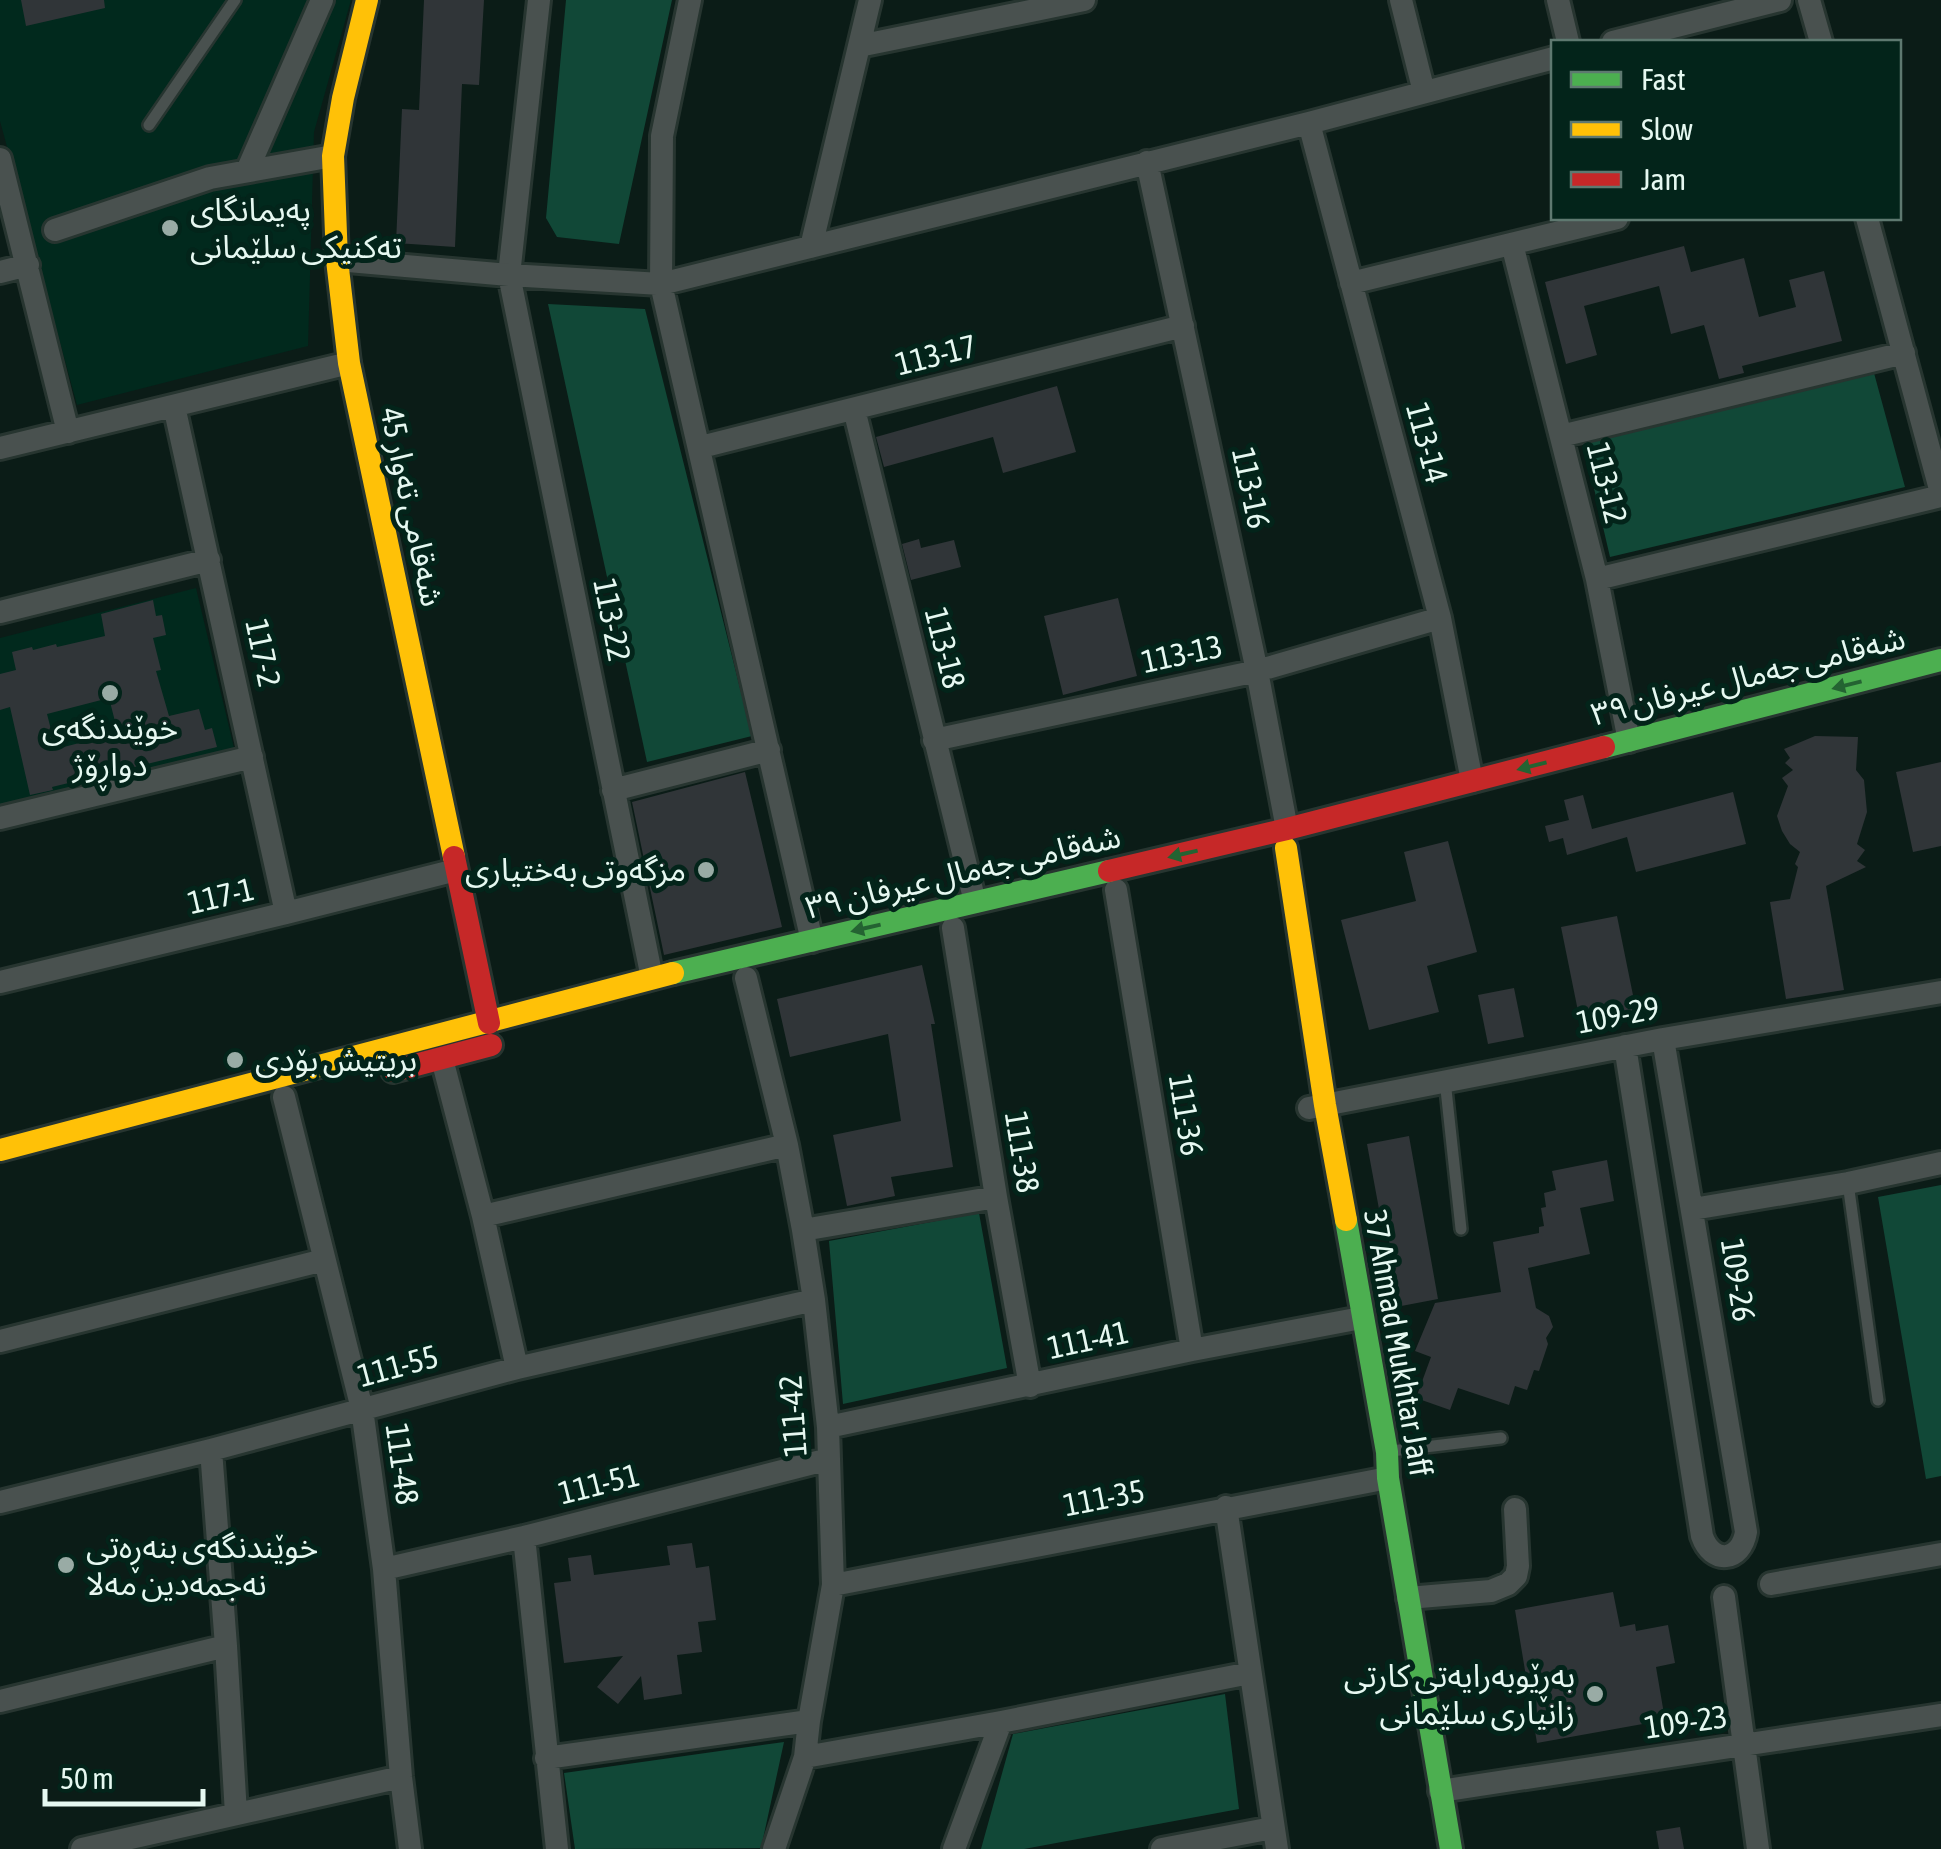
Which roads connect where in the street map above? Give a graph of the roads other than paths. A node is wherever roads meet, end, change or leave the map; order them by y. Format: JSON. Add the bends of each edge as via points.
{"nodes":[{"id":1,"x":235,"y":0,"type":"edge"},
{"id":2,"x":367,"y":0,"type":"edge"},
{"id":3,"x":538,"y":0,"type":"edge"},
{"id":4,"x":690,"y":0,"type":"edge"},
{"id":5,"x":870,"y":0,"type":"edge"},
{"id":6,"x":1084,"y":0,"type":"edge"},
{"id":7,"x":1400,"y":0,"type":"edge"},
{"id":8,"x":1558,"y":0,"type":"edge"},
{"id":9,"x":1780,"y":0,"type":"edge"},
{"id":10,"x":1809,"y":0,"type":"edge"},
{"id":11,"x":319,"y":1,"type":"edge"},
{"id":12,"x":1568,"y":40,"type":"edge"},
{"id":13,"x":1620,"y":40,"type":"edge"},
{"id":14,"x":1820,"y":40,"type":"edge"},
{"id":15,"x":859,"y":46,"type":"junction"},
{"id":16,"x":1551,"y":59,"type":"edge"},
{"id":17,"x":1424,"y":92,"type":"junction"},
{"id":18,"x":1310,"y":123,"type":"junction"},
{"id":19,"x":149,"y":125,"type":"dead end"},
{"id":20,"x":333,"y":156,"type":"junction"},
{"id":21,"x":0,"y":159,"type":"edge"},
{"id":22,"x":1146,"y":162,"type":"junction"},
{"id":23,"x":248,"y":171,"type":"junction"},
{"id":24,"x":1609,"y":220,"type":"edge"},
{"id":25,"x":1869,"y":220,"type":"edge"},
{"id":26,"x":56,"y":230,"type":"dead end"},
{"id":27,"x":1512,"y":244,"type":"junction"},
{"id":28,"x":811,"y":247,"type":"junction"},
{"id":29,"x":338,"y":260,"type":"junction"},
{"id":30,"x":28,"y":265,"type":"junction"},
{"id":31,"x":0,"y":272,"type":"edge"},
{"id":32,"x":509,"y":276,"type":"junction"},
{"id":33,"x":1351,"y":283,"type":"junction"},
{"id":34,"x":661,"y":284,"type":"junction"},
{"id":35,"x":1183,"y":326,"type":"junction"},
{"id":36,"x":1904,"y":353,"type":"junction"},
{"id":37,"x":349,"y":363,"type":"junction"},
{"id":38,"x":174,"y":406,"type":"junction"},
{"id":39,"x":854,"y":409,"type":"junction"},
{"id":40,"x":68,"y":432,"type":"junction"},
{"id":41,"x":1561,"y":436,"type":"junction"},
{"id":42,"x":705,"y":446,"type":"dead end"},
{"id":43,"x":0,"y":448,"type":"edge"},
{"id":44,"x":1941,"y":494,"type":"edge"},
{"id":45,"x":210,"y":560,"type":"junction"},
{"id":46,"x":1597,"y":579,"type":"junction"},
{"id":47,"x":0,"y":612,"type":"edge"},
{"id":48,"x":1440,"y":618,"type":"junction"},
{"id":49,"x":1941,"y":660,"type":"edge"},
{"id":50,"x":1257,"y":672,"type":"junction"},
{"id":51,"x":1902,"y":693,"type":"dead end"},
{"id":52,"x":934,"y":740,"type":"junction"},
{"id":53,"x":1628,"y":741,"type":"junction"},
{"id":54,"x":768,"y":750,"type":"junction"},
{"id":55,"x":252,"y":757,"type":"junction"},
{"id":56,"x":1472,"y":781,"type":"junction"},
{"id":57,"x":613,"y":790,"type":"junction"},
{"id":58,"x":0,"y":818,"type":"edge"},
{"id":59,"x":1280,"y":843,"type":"junction"},
{"id":60,"x":456,"y":870,"type":"junction"},
{"id":61,"x":1116,"y":890,"type":"junction"},
{"id":62,"x":976,"y":902,"type":"junction"},
{"id":63,"x":286,"y":914,"type":"junction"},
{"id":64,"x":953,"y":928,"type":"junction"},
{"id":65,"x":812,"y":941,"type":"junction"},
{"id":66,"x":652,"y":978,"type":"junction"},
{"id":67,"x":746,"y":978,"type":"junction"},
{"id":68,"x":0,"y":982,"type":"edge"},
{"id":69,"x":1941,"y":992,"type":"edge"},
{"id":70,"x":592,"y":1017,"type":"dead end"},
{"id":71,"x":489,"y":1023,"type":"junction"},
{"id":72,"x":517,"y":1038,"type":"dead end"},
{"id":73,"x":1664,"y":1039,"type":"junction"},
{"id":74,"x":1625,"y":1046,"type":"junction"},
{"id":75,"x":442,"y":1059,"type":"junction"},
{"id":76,"x":1446,"y":1080,"type":"junction"},
{"id":77,"x":284,"y":1097,"type":"junction"},
{"id":78,"x":1317,"y":1107,"type":"junction"},
{"id":79,"x":787,"y":1145,"type":"junction"},
{"id":80,"x":0,"y":1150,"type":"edge"},
{"id":81,"x":1941,"y":1163,"type":"edge"},
{"id":82,"x":0,"y":1166,"type":"edge"},
{"id":83,"x":1848,"y":1183,"type":"junction"},
{"id":84,"x":996,"y":1197,"type":"junction"},
{"id":85,"x":1693,"y":1209,"type":"junction"},
{"id":86,"x":483,"y":1216,"type":"junction"},
{"id":87,"x":1461,"y":1229,"type":"dead end"},
{"id":88,"x":802,"y":1230,"type":"junction"},
{"id":89,"x":324,"y":1260,"type":"junction"},
{"id":90,"x":814,"y":1300,"type":"junction"},
{"id":91,"x":1353,"y":1319,"type":"junction"},
{"id":92,"x":0,"y":1341,"type":"edge"},
{"id":93,"x":1192,"y":1350,"type":"junction"},
{"id":94,"x":516,"y":1368,"type":"junction"},
{"id":95,"x":1030,"y":1386,"type":"junction"},
{"id":96,"x":1878,"y":1400,"type":"dead end"},
{"id":97,"x":362,"y":1410,"type":"junction"},
{"id":98,"x":828,"y":1427,"type":"junction"},
{"id":99,"x":1502,"y":1438,"type":"dead end"},
{"id":100,"x":211,"y":1450,"type":"junction"},
{"id":101,"x":1387,"y":1452,"type":"junction"},
{"id":102,"x":829,"y":1459,"type":"junction"},
{"id":103,"x":1380,"y":1479,"type":"junction"},
{"id":104,"x":0,"y":1502,"type":"edge"},
{"id":105,"x":1226,"y":1507,"type":"junction"},
{"id":106,"x":1515,"y":1509,"type":"dead end"},
{"id":107,"x":524,"y":1537,"type":"junction"},
{"id":108,"x":1941,"y":1554,"type":"edge"},
{"id":109,"x":384,"y":1569,"type":"junction"},
{"id":110,"x":1771,"y":1584,"type":"dead end"},
{"id":111,"x":833,"y":1585,"type":"junction"},
{"id":112,"x":1724,"y":1597,"type":"dead end"},
{"id":113,"x":1408,"y":1598,"type":"junction"},
{"id":114,"x":226,"y":1646,"type":"junction"},
{"id":115,"x":1250,"y":1673,"type":"junction"},
{"id":116,"x":2,"y":1694,"type":"edge"},
{"id":117,"x":1941,"y":1715,"type":"edge"},
{"id":118,"x":809,"y":1721,"type":"junction"},
{"id":119,"x":1001,"y":1722,"type":"junction"},
{"id":120,"x":1743,"y":1746,"type":"junction"},
{"id":121,"x":805,"y":1757,"type":"junction"},
{"id":122,"x":546,"y":1758,"type":"junction"},
{"id":123,"x":401,"y":1778,"type":"junction"},
{"id":124,"x":1440,"y":1790,"type":"junction"},
{"id":125,"x":236,"y":1814,"type":"junction"},
{"id":126,"x":1274,"y":1839,"type":"edge"},
{"id":127,"x":82,"y":1849,"type":"edge"},
{"id":128,"x":410,"y":1849,"type":"edge"},
{"id":129,"x":556,"y":1849,"type":"edge"},
{"id":130,"x":774,"y":1849,"type":"edge"},
{"id":131,"x":954,"y":1849,"type":"edge"},
{"id":132,"x":1162,"y":1849,"type":"edge"},
{"id":133,"x":1434,"y":1849,"type":"edge"},
{"id":134,"x":1451,"y":1849,"type":"edge"},
{"id":135,"x":1758,"y":1849,"type":"edge"}],
"edges":[{"from":1,"to":19,"type":"lane"},
{"from":2,"to":20,"type":"main road","name":"شەقامی تەوار 45"},
{"from":3,"to":32,"type":"street","name":"113-22"},
{"from":4,"to":34,"type":"street","via":[[662,136]]},
{"from":5,"to":15,"type":"street"},
{"from":6,"to":15,"type":"street"},
{"from":7,"to":17,"type":"street"},
{"from":8,"to":12,"type":"street"},
{"from":9,"to":13,"type":"street"},
{"from":10,"to":14,"type":"street"},
{"from":11,"to":23,"type":"street"},
{"from":15,"to":28,"type":"street"},
{"from":16,"to":17,"type":"street"},
{"from":17,"to":18,"type":"street"},
{"from":18,"to":22,"type":"street"},
{"from":18,"to":33,"type":"street","name":"113-14"},
{"from":20,"to":23,"type":"street"},
{"from":20,"to":29,"type":"main road","name":"شەقامی تەوار 45"},
{"from":21,"to":30,"type":"street"},
{"from":22,"to":28,"type":"street"},
{"from":22,"to":35,"type":"street","name":"113-16"},
{"from":23,"to":26,"type":"street"},
{"from":24,"to":27,"type":"street"},
{"from":25,"to":36,"type":"street"},
{"from":27,"to":33,"type":"street"},
{"from":27,"to":41,"type":"street","name":"113-12"},
{"from":28,"to":34,"type":"street"},
{"from":29,"to":32,"type":"street"},
{"from":29,"to":37,"type":"main road","name":"شەقامی تەوار 45"},
{"from":30,"to":31,"type":"street"},
{"from":30,"to":40,"type":"street"},
{"from":32,"to":34,"type":"street"},
{"from":32,"to":57,"type":"street","name":"113-22"},
{"from":33,"to":48,"type":"street","name":"113-14"},
{"from":34,"to":54,"type":"street"},
{"from":35,"to":39,"type":"street","name":"113-17"},
{"from":35,"to":50,"type":"street","name":"113-16"},
{"from":36,"to":41,"type":"street"},
{"from":36,"to":44,"type":"street"},
{"from":37,"to":38,"type":"street"},
{"from":37,"to":60,"type":"main road","name":"شەقامی تەوار 45"},
{"from":38,"to":40,"type":"street"},
{"from":38,"to":45,"type":"street","name":"117-2"},
{"from":39,"to":42,"type":"street","name":"113-17"},
{"from":39,"to":52,"type":"street","name":"113-18"},
{"from":40,"to":43,"type":"street"},
{"from":41,"to":46,"type":"street","name":"113-12"},
{"from":44,"to":46,"type":"street"},
{"from":45,"to":47,"type":"street"},
{"from":45,"to":55,"type":"street","name":"117-2"},
{"from":46,"to":53,"type":"street","name":"113-12"},
{"from":48,"to":50,"type":"street","name":"113-13"},
{"from":48,"to":56,"type":"street","name":"113-14"},
{"from":49,"to":53,"type":"main road","name":"شەقامی جەمال عیرفان ٣٩","one_way":true},
{"from":50,"to":52,"type":"street","name":"113-13"},
{"from":50,"to":59,"type":"street","name":"113-16"},
{"from":51,"to":59,"type":"main road","name":"شەقامی جەمال عیرفان ٣٩"},
{"from":52,"to":62,"type":"street","name":"113-18"},
{"from":53,"to":56,"type":"main road","name":"شەقامی جەمال عیرفان ٣٩","one_way":true},
{"from":54,"to":57,"type":"street"},
{"from":54,"to":65,"type":"street"},
{"from":55,"to":58,"type":"street"},
{"from":55,"to":63,"type":"street","name":"117-2"},
{"from":56,"to":59,"type":"main road","name":"شەقامی جەمال عیرفان ٣٩"},
{"from":57,"to":66,"type":"street","name":"113-22"},
{"from":59,"to":61,"type":"main road","name":"شەقامی جەمال عیرفان ٣٩"},
{"from":59,"to":62,"type":"main road","name":"شەقامی جەمال عیرفان ٣٩","one_way":true},
{"from":59,"to":78,"type":"main road","name":"37 Ahmad Mukhtar Jaff"},
{"from":60,"to":63,"type":"street","name":"117-1"},
{"from":60,"to":71,"type":"main road","name":"شەقامی تەوار 45"},
{"from":61,"to":64,"type":"main road","name":"شەقامی جەمال عیرفان ٣٩"},
{"from":61,"to":93,"type":"street","name":"111-36"},
{"from":62,"to":65,"type":"main road","name":"شەقامی جەمال عیرفان ٣٩","one_way":true},
{"from":63,"to":68,"type":"street","name":"117-1"},
{"from":64,"to":67,"type":"main road","name":"شەقامی جەمال عیرفان ٣٩"},
{"from":64,"to":84,"type":"street","name":"111-38"},
{"from":65,"to":66,"type":"main road","name":"شەقامی جەمال عیرفان ٣٩"},
{"from":66,"to":71,"type":"main road","name":"شەقامی جەمال عیرفان ٣٩"},
{"from":67,"to":70,"type":"main road","name":"شەقامی جەمال عیرفان ٣٩"},
{"from":67,"to":79,"type":"street","name":"111-42"},
{"from":69,"to":73,"type":"street","name":"109-29"},
{"from":71,"to":80,"type":"main road","name":"شەقامی جەمال عیرفان ٣٩"},
{"from":72,"to":75,"type":"main road"},
{"from":73,"to":74,"type":"street","name":"109-29"},
{"from":73,"to":85,"type":"street","name":"109-26"},
{"from":74,"to":76,"type":"street","name":"109-29"},
{"from":74,"to":85,"type":"street","name":"109-26","via":[[1702,1536],[1714,1554],[1726,1556],[1744,1544],[1746,1532]]},
{"from":75,"to":77,"type":"main road"},
{"from":75,"to":86,"type":"street"},
{"from":76,"to":78,"type":"street","name":"109-29"},
{"from":76,"to":87,"type":"lane"},
{"from":77,"to":82,"type":"main road"},
{"from":77,"to":89,"type":"street","name":"111-48"},
{"from":78,"to":91,"type":"main road","name":"37 Ahmad Mukhtar Jaff"},
{"from":79,"to":86,"type":"street"},
{"from":79,"to":88,"type":"street","name":"111-42"},
{"from":81,"to":83,"type":"street"},
{"from":83,"to":85,"type":"street"},
{"from":83,"to":96,"type":"lane"},
{"from":84,"to":88,"type":"street"},
{"from":84,"to":95,"type":"street","name":"111-38"},
{"from":86,"to":94,"type":"street"},
{"from":88,"to":90,"type":"street","name":"111-42"},
{"from":89,"to":92,"type":"street"},
{"from":89,"to":97,"type":"street","name":"111-48"},
{"from":90,"to":94,"type":"street","name":"111-55"},
{"from":90,"to":98,"type":"street","name":"111-42"},
{"from":91,"to":93,"type":"street","name":"111-41"},
{"from":91,"to":101,"type":"main road","name":"37 Ahmad Mukhtar Jaff"},
{"from":91,"to":103,"type":"main road","name":"37 Ahmad Mukhtar Jaff"},
{"from":93,"to":95,"type":"street","name":"111-41"},
{"from":94,"to":97,"type":"street","name":"111-55"},
{"from":95,"to":98,"type":"street","name":"111-41"},
{"from":97,"to":100,"type":"street","name":"111-55"},
{"from":97,"to":109,"type":"street","name":"111-48"},
{"from":98,"to":102,"type":"street","name":"111-42"},
{"from":99,"to":101,"type":"lane"},
{"from":100,"to":104,"type":"street","name":"111-55"},
{"from":100,"to":114,"type":"street"},
{"from":101,"to":103,"type":"main road","name":"37 Ahmad Mukhtar Jaff"},
{"from":102,"to":107,"type":"street","name":"111-51"},
{"from":102,"to":111,"type":"street","name":"111-42"},
{"from":103,"to":105,"type":"street","name":"111-35"},
{"from":103,"to":113,"type":"main road","name":"37 Ahmad Mukhtar Jaff"},
{"from":103,"to":133,"type":"main road","name":"37 Ahmad Mukhtar Jaff"},
{"from":105,"to":111,"type":"street","name":"111-35"},
{"from":105,"to":115,"type":"street"},
{"from":106,"to":113,"type":"street","via":[[1518,1566],[1508,1584]]},
{"from":107,"to":109,"type":"street","name":"111-51"},
{"from":107,"to":122,"type":"street"},
{"from":108,"to":110,"type":"street"},
{"from":109,"to":123,"type":"street","name":"111-48"},
{"from":111,"to":118,"type":"street","name":"111-42"},
{"from":112,"to":120,"type":"street"},
{"from":113,"to":124,"type":"main road","name":"37 Ahmad Mukhtar Jaff"},
{"from":114,"to":116,"type":"street"},
{"from":114,"to":125,"type":"street"},
{"from":115,"to":119,"type":"street"},
{"from":115,"to":126,"type":"street"},
{"from":117,"to":120,"type":"street","name":"109-23"},
{"from":118,"to":121,"type":"street","name":"111-42"},
{"from":118,"to":122,"type":"street"},
{"from":119,"to":121,"type":"street"},
{"from":119,"to":131,"type":"street"},
{"from":120,"to":124,"type":"street","name":"109-23"},
{"from":120,"to":135,"type":"street"},
{"from":121,"to":130,"type":"street","name":"111-42"},
{"from":122,"to":129,"type":"street"},
{"from":123,"to":125,"type":"street"},
{"from":123,"to":128,"type":"street","name":"111-48"},
{"from":124,"to":134,"type":"main road","name":"37 Ahmad Mukhtar Jaff"},
{"from":125,"to":127,"type":"street"},
{"from":126,"to":132,"type":"street"}]}
